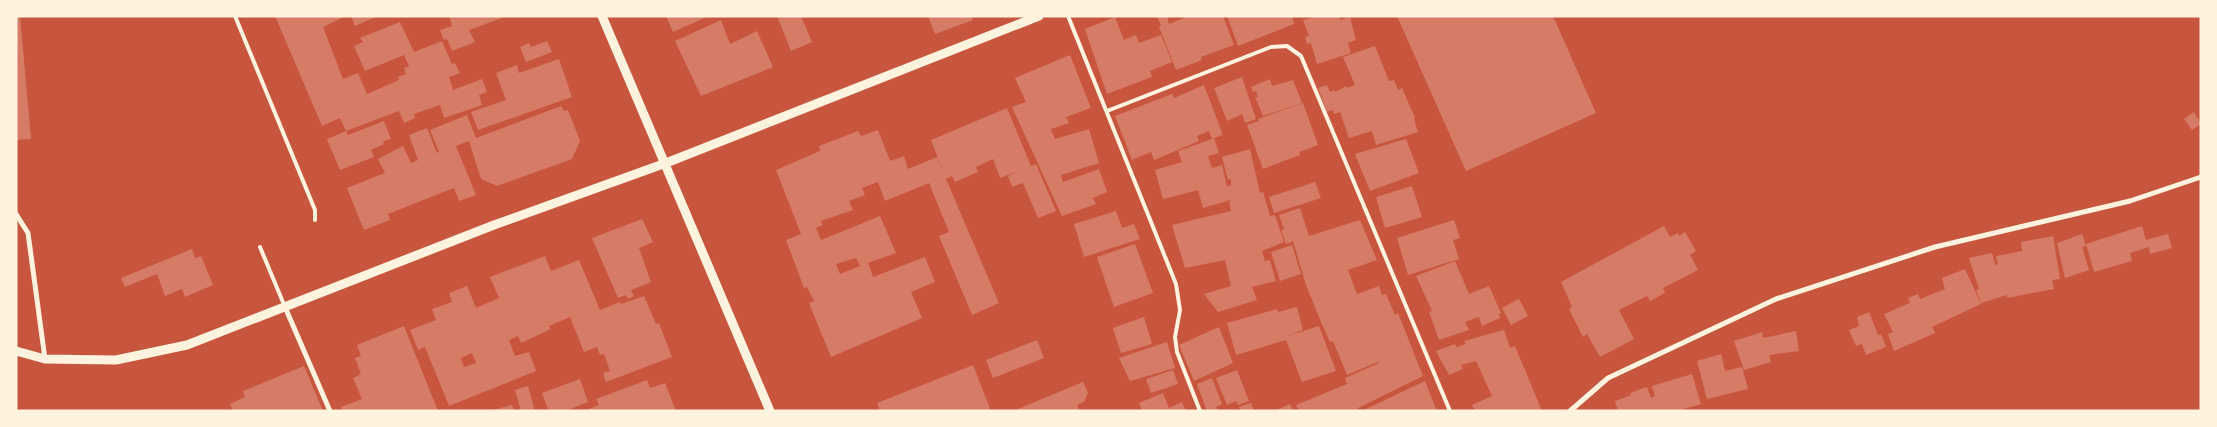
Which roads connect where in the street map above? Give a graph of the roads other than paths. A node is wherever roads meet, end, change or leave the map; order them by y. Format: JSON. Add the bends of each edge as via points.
{"nodes":[{"id":1,"x":235,"y":16,"type":"edge"},
{"id":2,"x":602,"y":16,"type":"edge"},
{"id":3,"x":1039,"y":16,"type":"edge"},
{"id":4,"x":1068,"y":16,"type":"edge"},
{"id":5,"x":1107,"y":111,"type":"junction"},
{"id":6,"x":666,"y":163,"type":"junction"},
{"id":7,"x":2201,"y":177,"type":"edge"},
{"id":8,"x":16,"y":214,"type":"edge"},
{"id":9,"x":315,"y":220,"type":"dead end"},
{"id":10,"x":260,"y":247,"type":"dead end"},
{"id":11,"x":285,"y":307,"type":"junction"},
{"id":12,"x":16,"y":351,"type":"edge"},
{"id":13,"x":45,"y":359,"type":"junction"},
{"id":14,"x":330,"y":411,"type":"edge"},
{"id":15,"x":770,"y":411,"type":"edge"},
{"id":16,"x":1200,"y":411,"type":"edge"},
{"id":17,"x":1450,"y":411,"type":"edge"},
{"id":18,"x":1570,"y":411,"type":"edge"}],
"edges":[{"from":1,"to":9,"type":"lane","via":[[315,210]]},
{"from":2,"to":6,"type":"street"},
{"from":3,"to":6,"type":"street"},
{"from":4,"to":5,"type":"lane"},
{"from":5,"to":16,"type":"lane","via":[[1176,284],[1180,310],[1175,337],[1177,352]]},
{"from":5,"to":17,"type":"lane","via":[[1271,47],[1287,46],[1301,56]]},
{"from":6,"to":11,"type":"street","via":[[494,225]]},
{"from":6,"to":15,"type":"street"},
{"from":7,"to":18,"type":"street","via":[[2130,201],[1935,247],[1776,299],[1608,378]]},
{"from":8,"to":13,"type":"street","via":[[28,233]]},
{"from":10,"to":11,"type":"lane"},
{"from":11,"to":13,"type":"street","via":[[188,345],[116,360]]},
{"from":11,"to":14,"type":"street"},
{"from":12,"to":13,"type":"street"}]}
